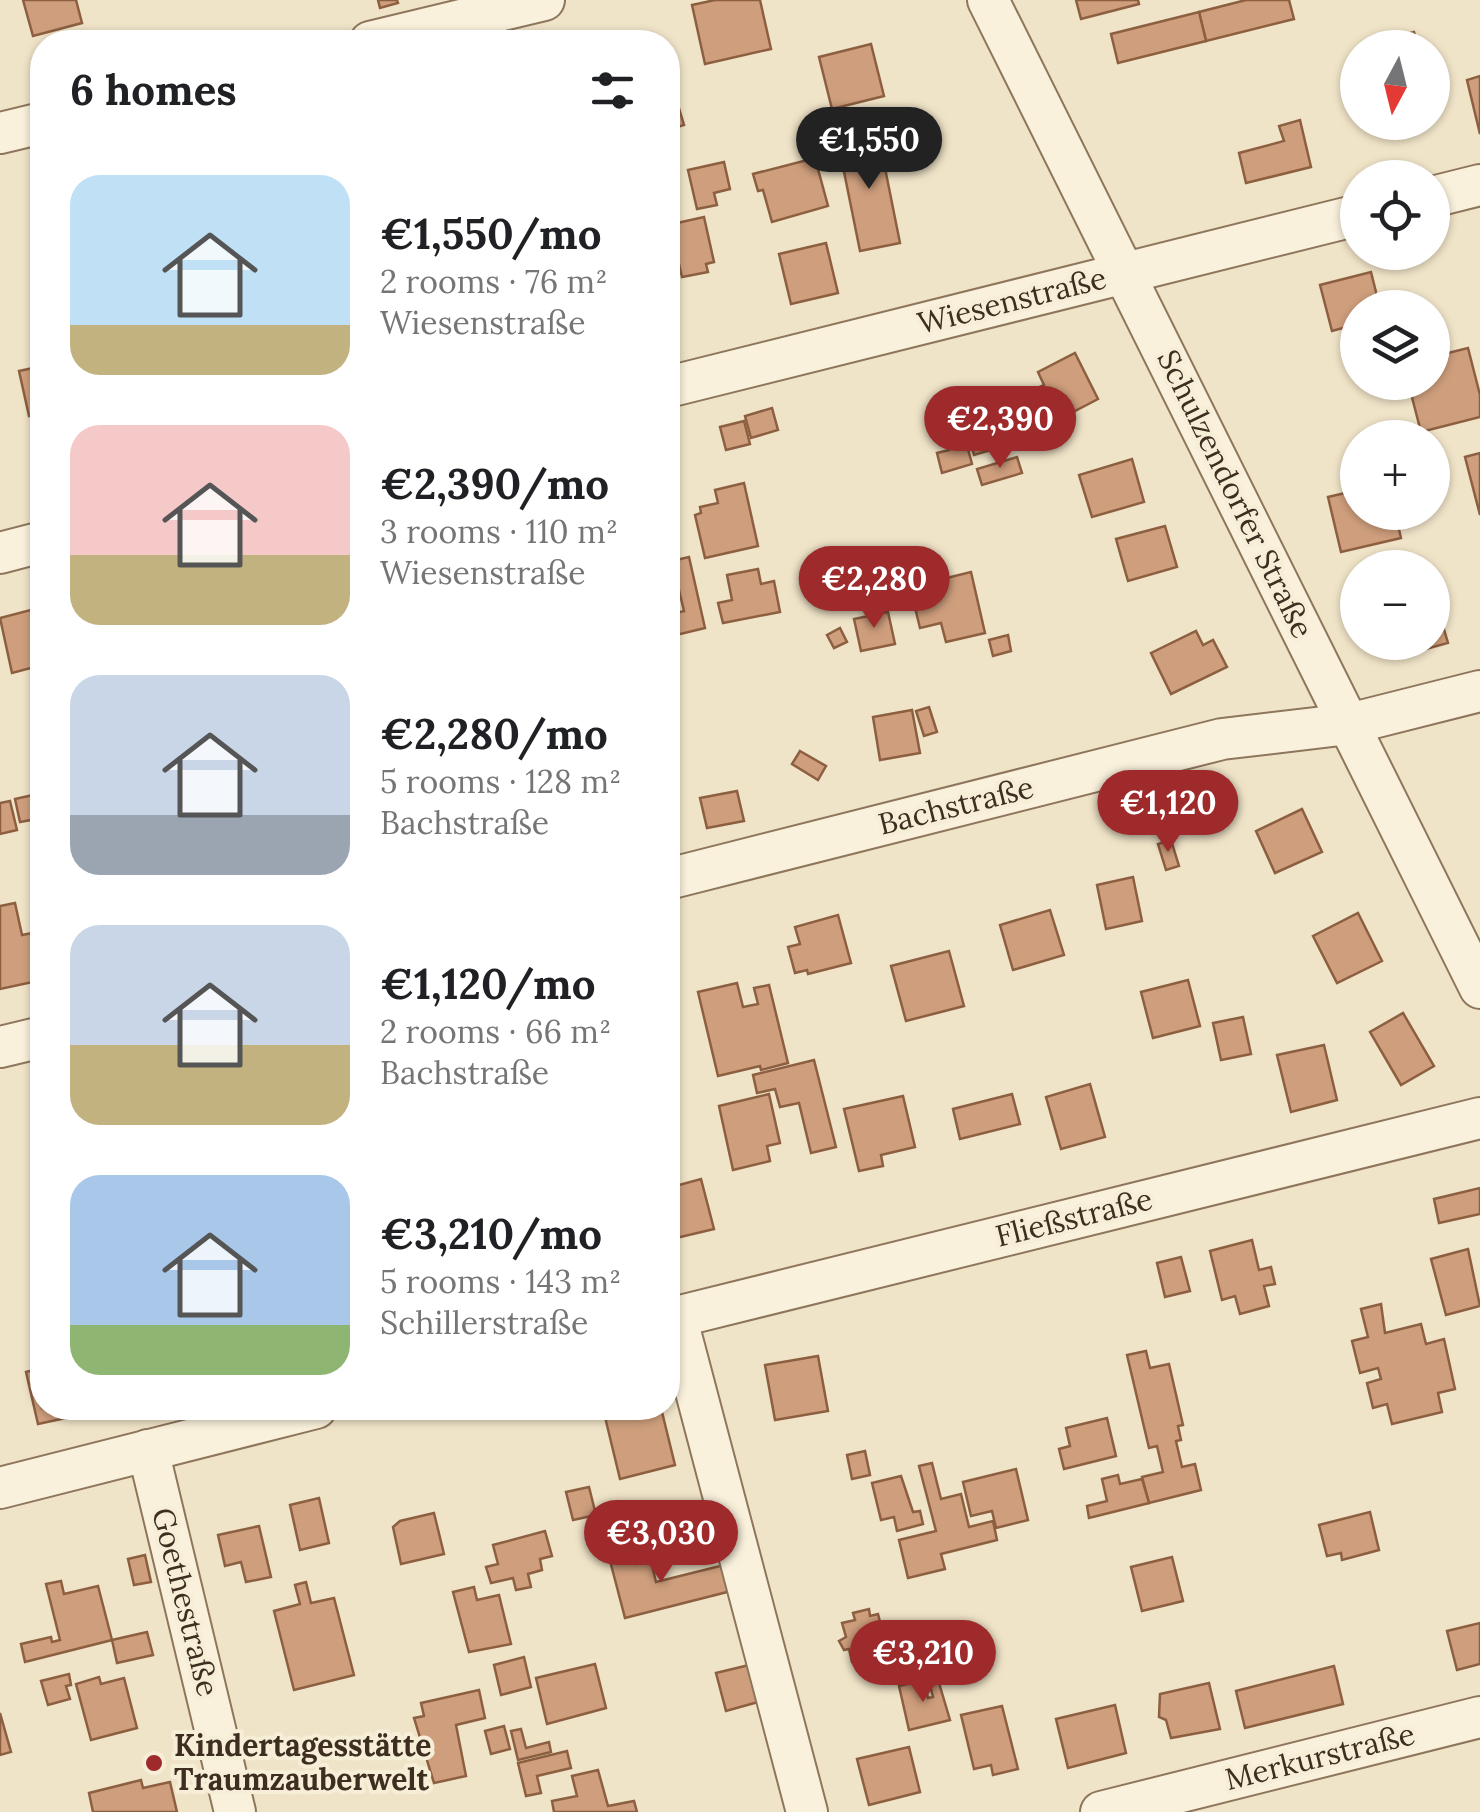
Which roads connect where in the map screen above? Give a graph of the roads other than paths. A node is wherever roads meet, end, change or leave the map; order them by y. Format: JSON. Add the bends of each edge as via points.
{"nodes":[{"id":1,"x":544,"y":0,"type":"edge"},
{"id":2,"x":988,"y":0,"type":"edge"},
{"id":3,"x":420,"y":30,"type":"edge"},
{"id":4,"x":30,"y":125,"type":"edge"},
{"id":5,"x":0,"y":133,"type":"edge"},
{"id":6,"x":1480,"y":185,"type":"edge"},
{"id":7,"x":1450,"y":192,"type":"edge"},
{"id":8,"x":1340,"y":220,"type":"edge"},
{"id":9,"x":1126,"y":272,"type":"junction"},
{"id":10,"x":680,"y":383,"type":"edge"},
{"id":11,"x":30,"y":545,"type":"edge"},
{"id":12,"x":0,"y":553,"type":"edge"},
{"id":13,"x":1480,"y":691,"type":"edge"},
{"id":14,"x":1349,"y":724,"type":"junction"},
{"id":15,"x":680,"y":876,"type":"edge"},
{"id":16,"x":1480,"y":988,"type":"edge"},
{"id":17,"x":30,"y":1040,"type":"edge"},
{"id":18,"x":0,"y":1048,"type":"edge"},
{"id":19,"x":1480,"y":1118,"type":"edge"},
{"id":20,"x":680,"y":1315,"type":"edge"},
{"id":21,"x":680,"y":1346,"type":"edge"},
{"id":22,"x":268,"y":1420,"type":"edge"},
{"id":23,"x":148,"y":1450,"type":"junction"},
{"id":24,"x":0,"y":1488,"type":"edge"},
{"id":25,"x":1480,"y":1717,"type":"edge"},
{"id":26,"x":236,"y":1812,"type":"edge"},
{"id":27,"x":807,"y":1812,"type":"edge"},
{"id":28,"x":1102,"y":1812,"type":"edge"}],
"edges":[{"from":1,"to":3,"type":"street"},
{"from":2,"to":9,"type":"street","name":"Schulzendorfer Straße"},
{"from":4,"to":5,"type":"street"},
{"from":6,"to":7,"type":"street"},
{"from":8,"to":9,"type":"street","name":"Wiesenstraße"},
{"from":9,"to":10,"type":"street","name":"Wiesenstraße"},
{"from":9,"to":14,"type":"street","name":"Schulzendorfer Straße"},
{"from":11,"to":12,"type":"street"},
{"from":13,"to":14,"type":"street","name":"Bachstraße"},
{"from":14,"to":15,"type":"street","name":"Bachstraße","via":[[1222,739]]},
{"from":14,"to":16,"type":"street","name":"Schulzendorfer Straße"},
{"from":17,"to":18,"type":"street"},
{"from":19,"to":20,"type":"street","name":"Fließstraße"},
{"from":21,"to":27,"type":"street"},
{"from":22,"to":23,"type":"street"},
{"from":23,"to":24,"type":"street"},
{"from":23,"to":26,"type":"street","name":"Goethestraße"},
{"from":25,"to":28,"type":"street","name":"Merkurstraße"}]}
